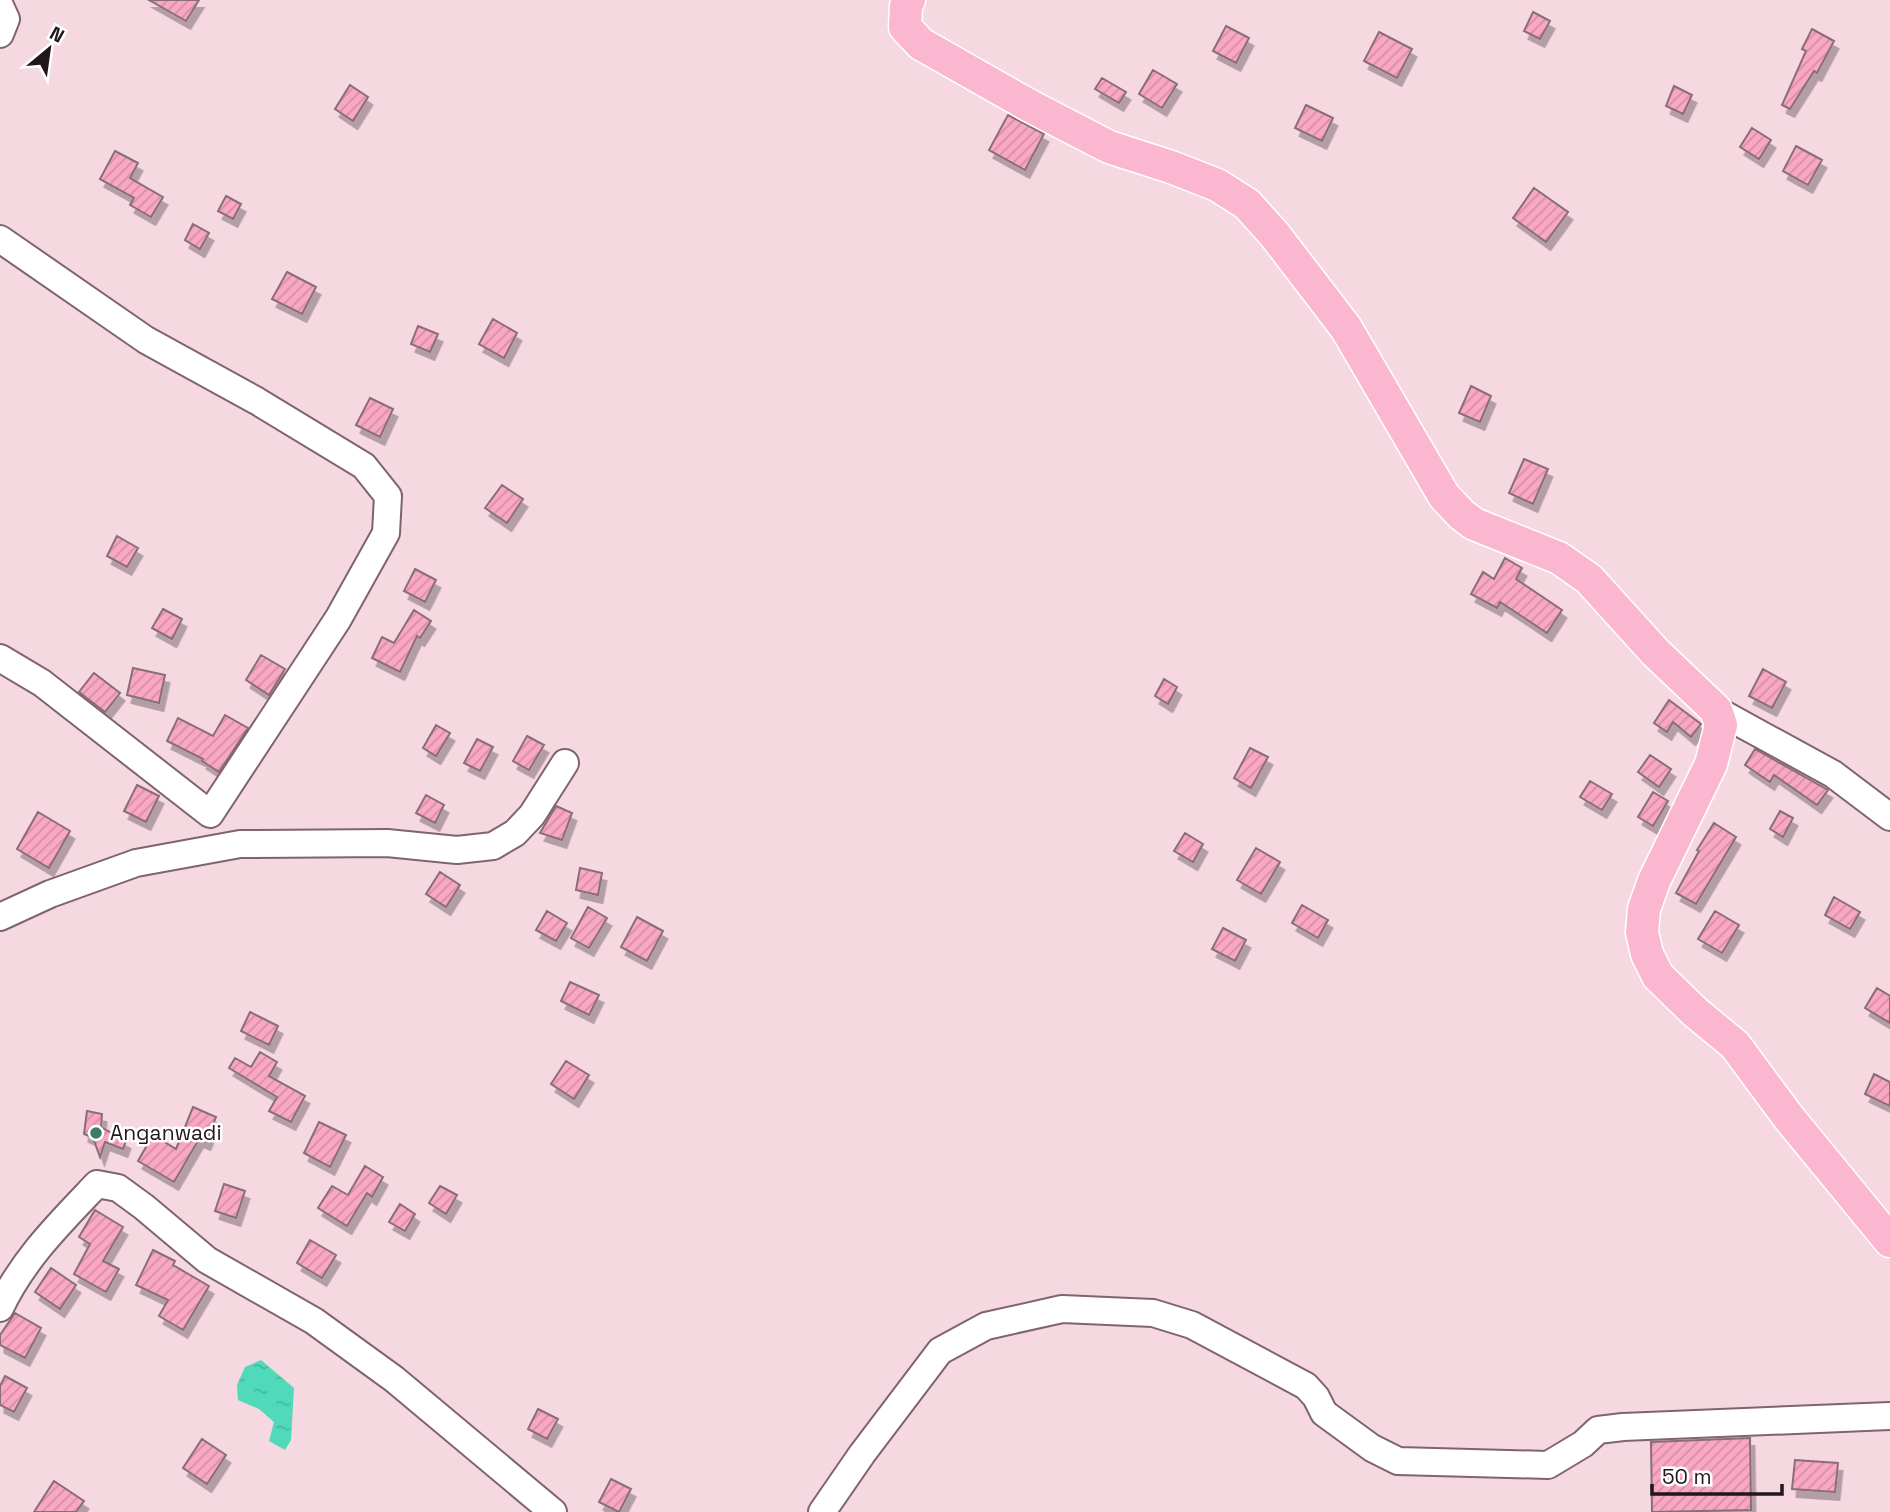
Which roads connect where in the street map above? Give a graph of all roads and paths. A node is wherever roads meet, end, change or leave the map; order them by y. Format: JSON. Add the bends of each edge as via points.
{"nodes":[{"id":1,"x":909,"y":0,"type":"edge"},
{"id":2,"x":0,"y":6,"type":"edge"},
{"id":3,"x":0,"y":34,"type":"edge"},
{"id":4,"x":0,"y":239,"type":"edge"},
{"id":5,"x":0,"y":657,"type":"edge"},
{"id":6,"x":1716,"y":710,"type":"junction"},
{"id":7,"x":565,"y":764,"type":"dead end"},
{"id":8,"x":210,"y":814,"type":"junction"},
{"id":9,"x":1890,"y":817,"type":"edge"},
{"id":10,"x":188,"y":853,"type":"junction"},
{"id":11,"x":0,"y":917,"type":"edge"},
{"id":12,"x":1890,"y":1241,"type":"edge"},
{"id":13,"x":0,"y":1308,"type":"edge"},
{"id":14,"x":1890,"y":1416,"type":"edge"},
{"id":15,"x":553,"y":1512,"type":"edge"},
{"id":16,"x":822,"y":1512,"type":"edge"}],
"edges":[{"from":1,"to":6,"type":"main road","via":[[905,27],[921,44],[1109,147],[1217,185],[1247,204],[1346,328],[1444,496],[1474,524],[1559,558],[1589,579]]},
{"from":2,"to":3,"type":"street","via":[[6,19]]},
{"from":4,"to":8,"type":"street","via":[[146,340],[364,466],[388,496],[386,533],[338,619]]},
{"from":5,"to":8,"type":"street","via":[[42,683]]},
{"from":6,"to":9,"type":"street","via":[[1833,774]]},
{"from":6,"to":12,"type":"main road","via":[[1721,725],[1712,764],[1644,909],[1642,932],[1647,954],[1658,976],[1735,1045]]},
{"from":7,"to":10,"type":"street","via":[[532,815],[515,833],[493,846],[457,850],[387,843],[240,844]]},
{"from":8,"to":10,"type":"street"},
{"from":10,"to":11,"type":"street","via":[[136,863]]},
{"from":13,"to":15,"type":"street","via":[[11,1283],[41,1243],[97,1184],[118,1188],[206,1259],[314,1321],[394,1379]]},
{"from":14,"to":16,"type":"street","via":[[1598,1430],[1548,1465],[1398,1461],[1324,1413],[1306,1386],[1192,1325],[1153,1313],[1062,1309],[986,1326],[940,1352]]}]}
